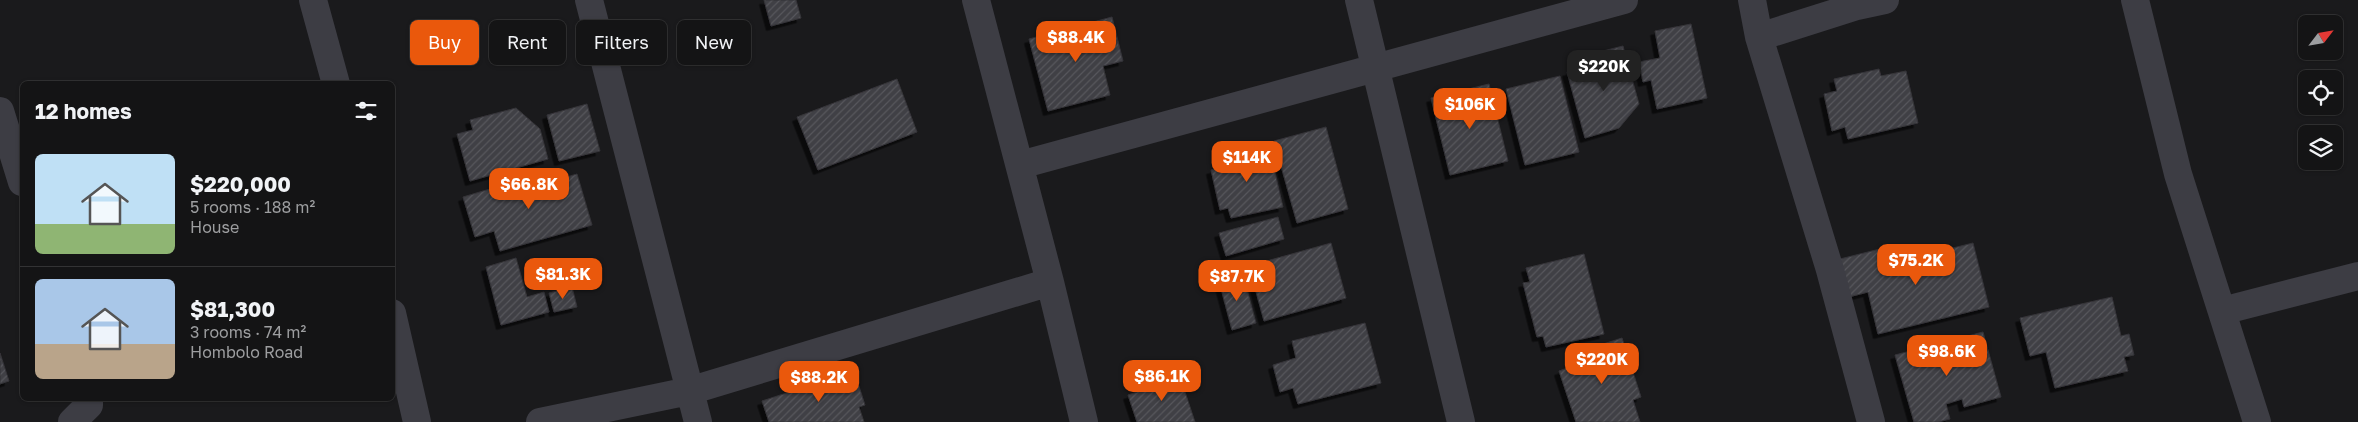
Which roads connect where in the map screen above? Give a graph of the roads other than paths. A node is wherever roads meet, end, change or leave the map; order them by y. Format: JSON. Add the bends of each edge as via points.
{"nodes":[{"id":1,"x":313,"y":0,"type":"edge"},
{"id":2,"x":589,"y":0,"type":"edge"},
{"id":3,"x":976,"y":0,"type":"edge"},
{"id":4,"x":1359,"y":0,"type":"edge"},
{"id":5,"x":1624,"y":0,"type":"edge"},
{"id":6,"x":1752,"y":0,"type":"edge"},
{"id":7,"x":1885,"y":0,"type":"edge"},
{"id":8,"x":2135,"y":0,"type":"edge"},
{"id":9,"x":1758,"y":37,"type":"junction"},
{"id":10,"x":1374,"y":68,"type":"junction"},
{"id":11,"x":335,"y":81,"type":"edge"},
{"id":12,"x":0,"y":111,"type":"edge"},
{"id":13,"x":1020,"y":165,"type":"junction"},
{"id":14,"x":20,"y":176,"type":"edge"},
{"id":15,"x":2358,"y":276,"type":"edge"},
{"id":16,"x":1050,"y":282,"type":"junction"},
{"id":17,"x":2222,"y":311,"type":"junction"},
{"id":18,"x":395,"y":326,"type":"edge"},
{"id":19,"x":689,"y":391,"type":"junction"},
{"id":20,"x":89,"y":401,"type":"edge"},
{"id":21,"x":72,"y":422,"type":"edge"},
{"id":22,"x":418,"y":422,"type":"edge"},
{"id":23,"x":540,"y":422,"type":"edge"},
{"id":24,"x":698,"y":422,"type":"edge"},
{"id":25,"x":1084,"y":422,"type":"edge"},
{"id":26,"x":1461,"y":422,"type":"edge"},
{"id":27,"x":1870,"y":422,"type":"edge"},
{"id":28,"x":2257,"y":422,"type":"edge"}],
"edges":[{"from":1,"to":11,"type":"street"},
{"from":2,"to":19,"type":"street"},
{"from":3,"to":13,"type":"street"},
{"from":4,"to":10,"type":"street"},
{"from":5,"to":10,"type":"street"},
{"from":6,"to":9,"type":"street"},
{"from":7,"to":9,"type":"street"},
{"from":8,"to":17,"type":"street","via":[[2178,174]]},
{"from":9,"to":27,"type":"street","via":[[1830,270]]},
{"from":10,"to":13,"type":"street"},
{"from":10,"to":26,"type":"street"},
{"from":12,"to":14,"type":"street"},
{"from":13,"to":16,"type":"street"},
{"from":15,"to":17,"type":"street"},
{"from":16,"to":19,"type":"street"},
{"from":16,"to":25,"type":"street"},
{"from":17,"to":28,"type":"street"},
{"from":18,"to":22,"type":"street"},
{"from":19,"to":23,"type":"street"},
{"from":19,"to":24,"type":"street"},
{"from":20,"to":21,"type":"street"}]}
